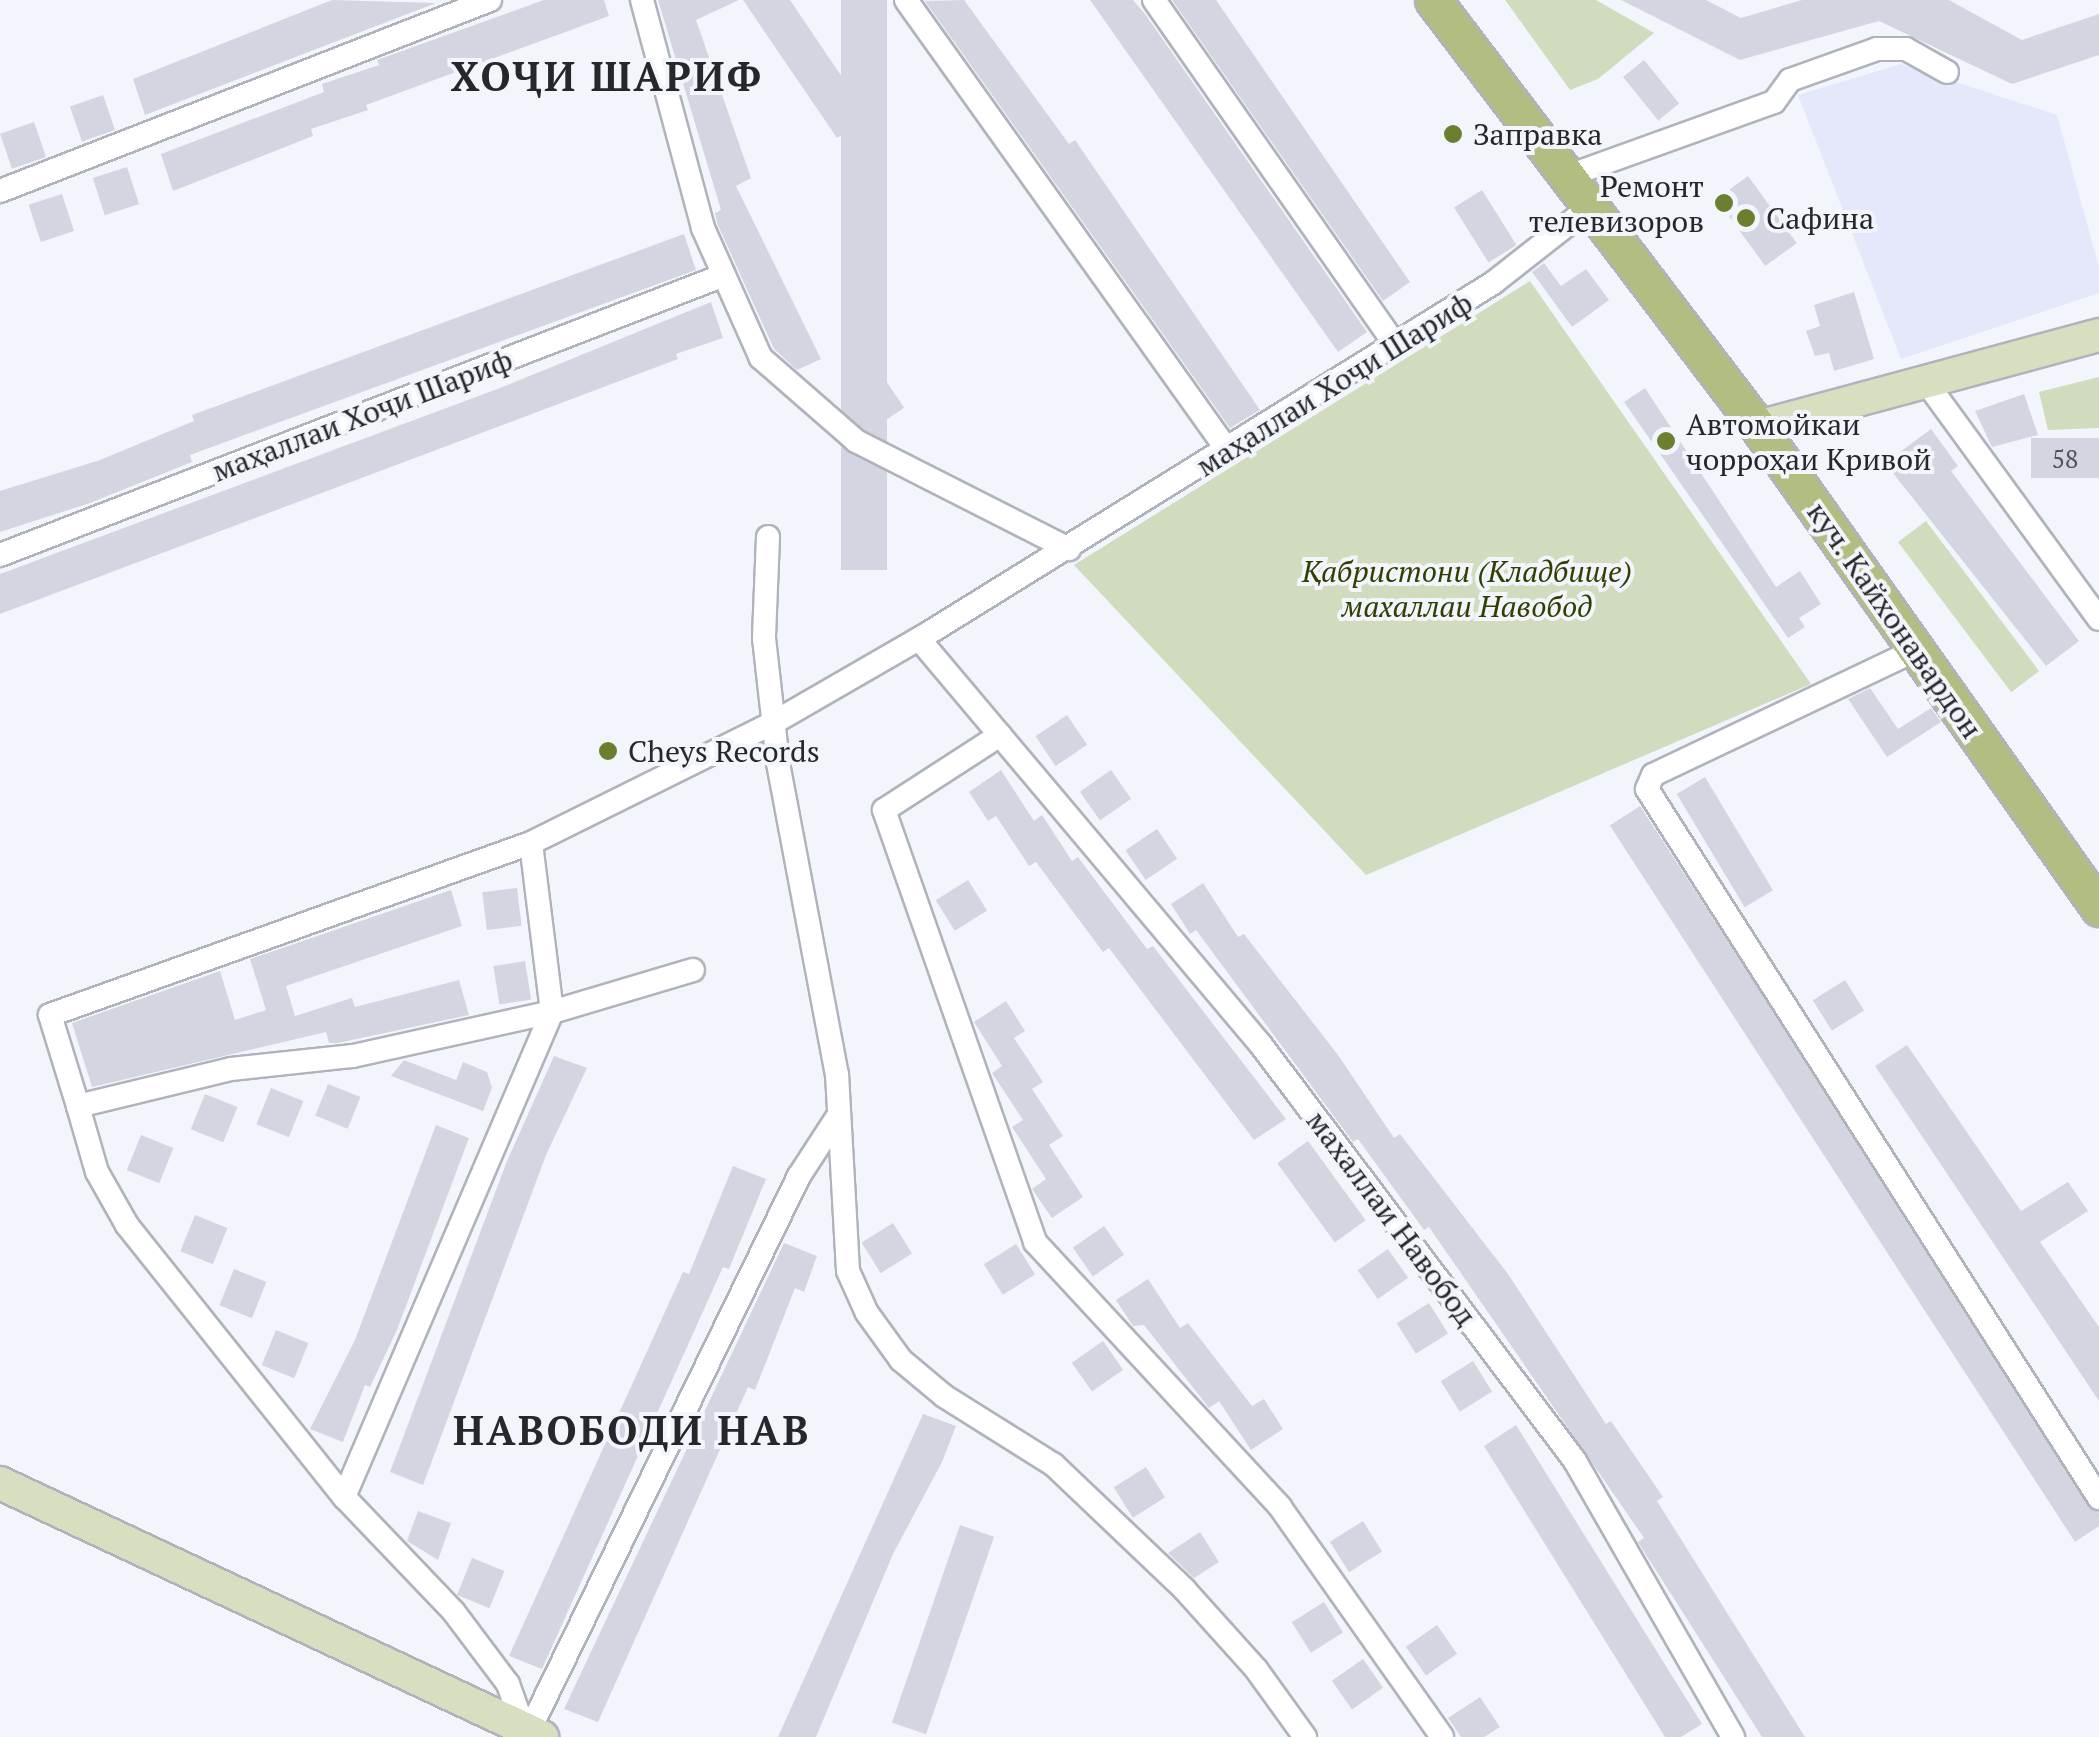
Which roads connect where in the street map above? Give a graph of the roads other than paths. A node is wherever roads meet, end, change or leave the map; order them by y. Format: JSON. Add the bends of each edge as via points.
{"nodes":[{"id":1,"x":490,"y":0,"type":"edge"},
{"id":2,"x":642,"y":0,"type":"edge"},
{"id":3,"x":906,"y":0,"type":"edge"},
{"id":4,"x":1154,"y":0,"type":"edge"},
{"id":5,"x":1433,"y":0,"type":"edge"},
{"id":6,"x":1947,"y":72,"type":"dead end"},
{"id":7,"x":1568,"y":176,"type":"junction"},
{"id":8,"x":0,"y":191,"type":"edge"},
{"id":9,"x":1590,"y":207,"type":"junction"},
{"id":10,"x":724,"y":275,"type":"junction"},
{"id":11,"x":2099,"y":335,"type":"edge"},
{"id":12,"x":1396,"y":345,"type":"junction"},
{"id":13,"x":1926,"y":382,"type":"junction"},
{"id":14,"x":1758,"y":428,"type":"junction"},
{"id":15,"x":1228,"y":451,"type":"junction"},
{"id":16,"x":768,"y":537,"type":"dead end"},
{"id":17,"x":1069,"y":549,"type":"junction"},
{"id":18,"x":0,"y":554,"type":"edge"},
{"id":19,"x":2099,"y":620,"type":"edge"},
{"id":20,"x":923,"y":636,"type":"junction"},
{"id":21,"x":1916,"y":650,"type":"junction"},
{"id":22,"x":773,"y":723,"type":"junction"},
{"id":23,"x":1000,"y":735,"type":"junction"},
{"id":24,"x":531,"y":843,"type":"junction"},
{"id":25,"x":2099,"y":908,"type":"edge"},
{"id":26,"x":693,"y":970,"type":"dead end"},
{"id":27,"x":552,"y":1012,"type":"junction"},
{"id":28,"x":78,"y":1106,"type":"junction"},
{"id":29,"x":838,"y":1116,"type":"junction"},
{"id":30,"x":0,"y":1483,"type":"edge"},
{"id":31,"x":344,"y":1497,"type":"junction"},
{"id":32,"x":2099,"y":1498,"type":"edge"},
{"id":33,"x":532,"y":1732,"type":"edge"},
{"id":34,"x":1305,"y":1737,"type":"edge"},
{"id":35,"x":1442,"y":1737,"type":"edge"},
{"id":36,"x":1733,"y":1737,"type":"edge"}],
"edges":[{"from":1,"to":8,"type":"street"},
{"from":2,"to":10,"type":"street","via":[[703,228]]},
{"from":3,"to":15,"type":"street"},
{"from":4,"to":12,"type":"street"},
{"from":5,"to":7,"type":"main road","name":"куч. Кайхонавардон"},
{"from":6,"to":7,"type":"street","via":[[1906,50],[1877,49],[1790,80],[1774,102]]},
{"from":7,"to":9,"type":"main road","name":"куч. Кайхонавардон"},
{"from":9,"to":12,"type":"street","name":"маҳаллаи Хоҷи Шариф","via":[[1493,283]]},
{"from":9,"to":14,"type":"main road","name":"куч. Кайхонавардон"},
{"from":10,"to":17,"type":"street","via":[[761,358],[856,441]]},
{"from":10,"to":18,"type":"street","name":"маҳаллаи Хоҷи Шариф"},
{"from":11,"to":13,"type":"street"},
{"from":12,"to":15,"type":"street","name":"маҳаллаи Хоҷи Шариф"},
{"from":13,"to":14,"type":"street"},
{"from":13,"to":19,"type":"street"},
{"from":14,"to":21,"type":"main road","name":"куч. Кайхонавардон"},
{"from":15,"to":17,"type":"street","name":"маҳаллаи Хоҷи Шариф"},
{"from":16,"to":22,"type":"street","via":[[764,638]]},
{"from":17,"to":20,"type":"street","name":"маҳаллаи Хоҷи Шариф"},
{"from":20,"to":22,"type":"street","name":"маҳаллаи Хоҷи Шариф"},
{"from":20,"to":23,"type":"street","name":"махаллаи Навобод"},
{"from":21,"to":25,"type":"main road","name":"куч. Кайхонавардон"},
{"from":21,"to":32,"type":"street","via":[[1653,775],[1647,788]]},
{"from":22,"to":24,"type":"street","name":"маҳаллаи Хоҷи Шариф"},
{"from":22,"to":29,"type":"street","via":[[837,1074]]},
{"from":23,"to":35,"type":"street","via":[[884,810],[1035,1242],[1280,1507]]},
{"from":23,"to":36,"type":"street","name":"махаллаи Навобод","via":[[1261,1045],[1575,1461]]},
{"from":24,"to":27,"type":"street"},
{"from":24,"to":28,"type":"street","name":"маҳаллаи Хоҷи Шариф","via":[[50,1015]]},
{"from":26,"to":27,"type":"street"},
{"from":27,"to":28,"type":"street","via":[[353,1056],[230,1069]]},
{"from":27,"to":31,"type":"street"},
{"from":28,"to":31,"type":"street","via":[[97,1172],[127,1225]]},
{"from":29,"to":33,"type":"street","via":[[800,1176]]},
{"from":29,"to":34,"type":"street","via":[[848,1271],[867,1314],[901,1360],[944,1396],[1054,1464],[1256,1669]]},
{"from":30,"to":33,"type":"street"},
{"from":31,"to":33,"type":"street","via":[[454,1612],[508,1684]]}]}
